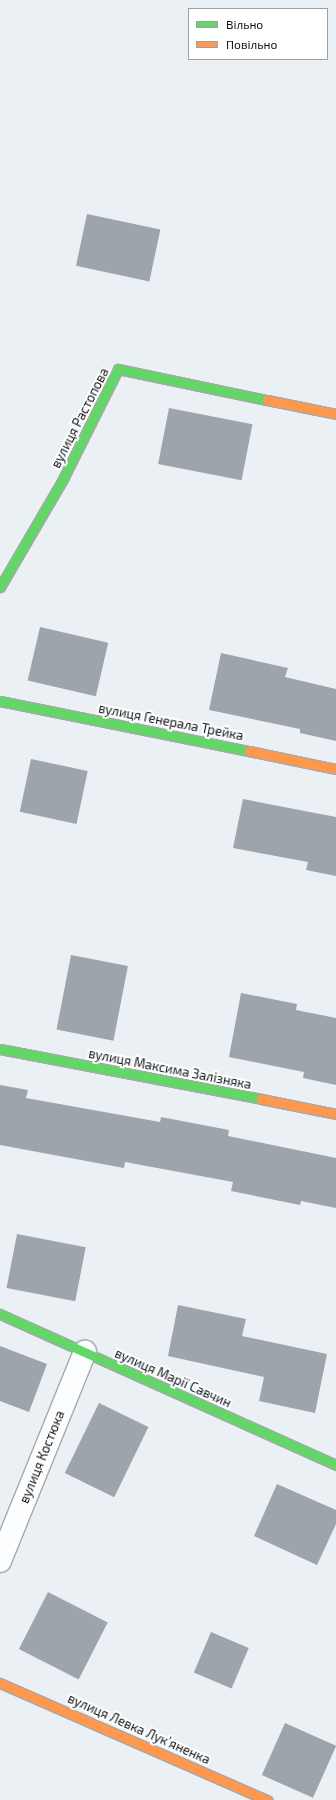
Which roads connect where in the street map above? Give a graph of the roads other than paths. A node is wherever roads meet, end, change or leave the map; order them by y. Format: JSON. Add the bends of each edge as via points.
{"nodes":[{"id":1,"x":336,"y":414,"type":"edge"},
{"id":2,"x":0,"y":587,"type":"edge"},
{"id":3,"x":0,"y":701,"type":"edge"},
{"id":4,"x":336,"y":769,"type":"edge"},
{"id":5,"x":0,"y":1049,"type":"edge"},
{"id":6,"x":336,"y":1114,"type":"edge"},
{"id":7,"x":0,"y":1314,"type":"edge"},
{"id":8,"x":85,"y":1352,"type":"junction"},
{"id":9,"x":336,"y":1465,"type":"edge"},
{"id":10,"x":0,"y":1561,"type":"edge"},
{"id":11,"x":0,"y":1682,"type":"edge"},
{"id":12,"x":267,"y":1800,"type":"edge"}],
"edges":[{"from":1,"to":2,"type":"street","name":"вулиця Растопова","via":[[118,369],[63,479]]},
{"from":3,"to":4,"type":"street","name":"вулиця Генерала Трейка"},
{"from":5,"to":6,"type":"street","name":"вулиця Максима Залізняка"},
{"from":7,"to":8,"type":"street","name":"вулиця Марії Савчин"},
{"from":8,"to":9,"type":"street","name":"вулиця Марії Савчин"},
{"from":8,"to":10,"type":"street","name":"вулиця Костюка"},
{"from":11,"to":12,"type":"street","name":"вулиця Левка Лукʼяненка"}]}
